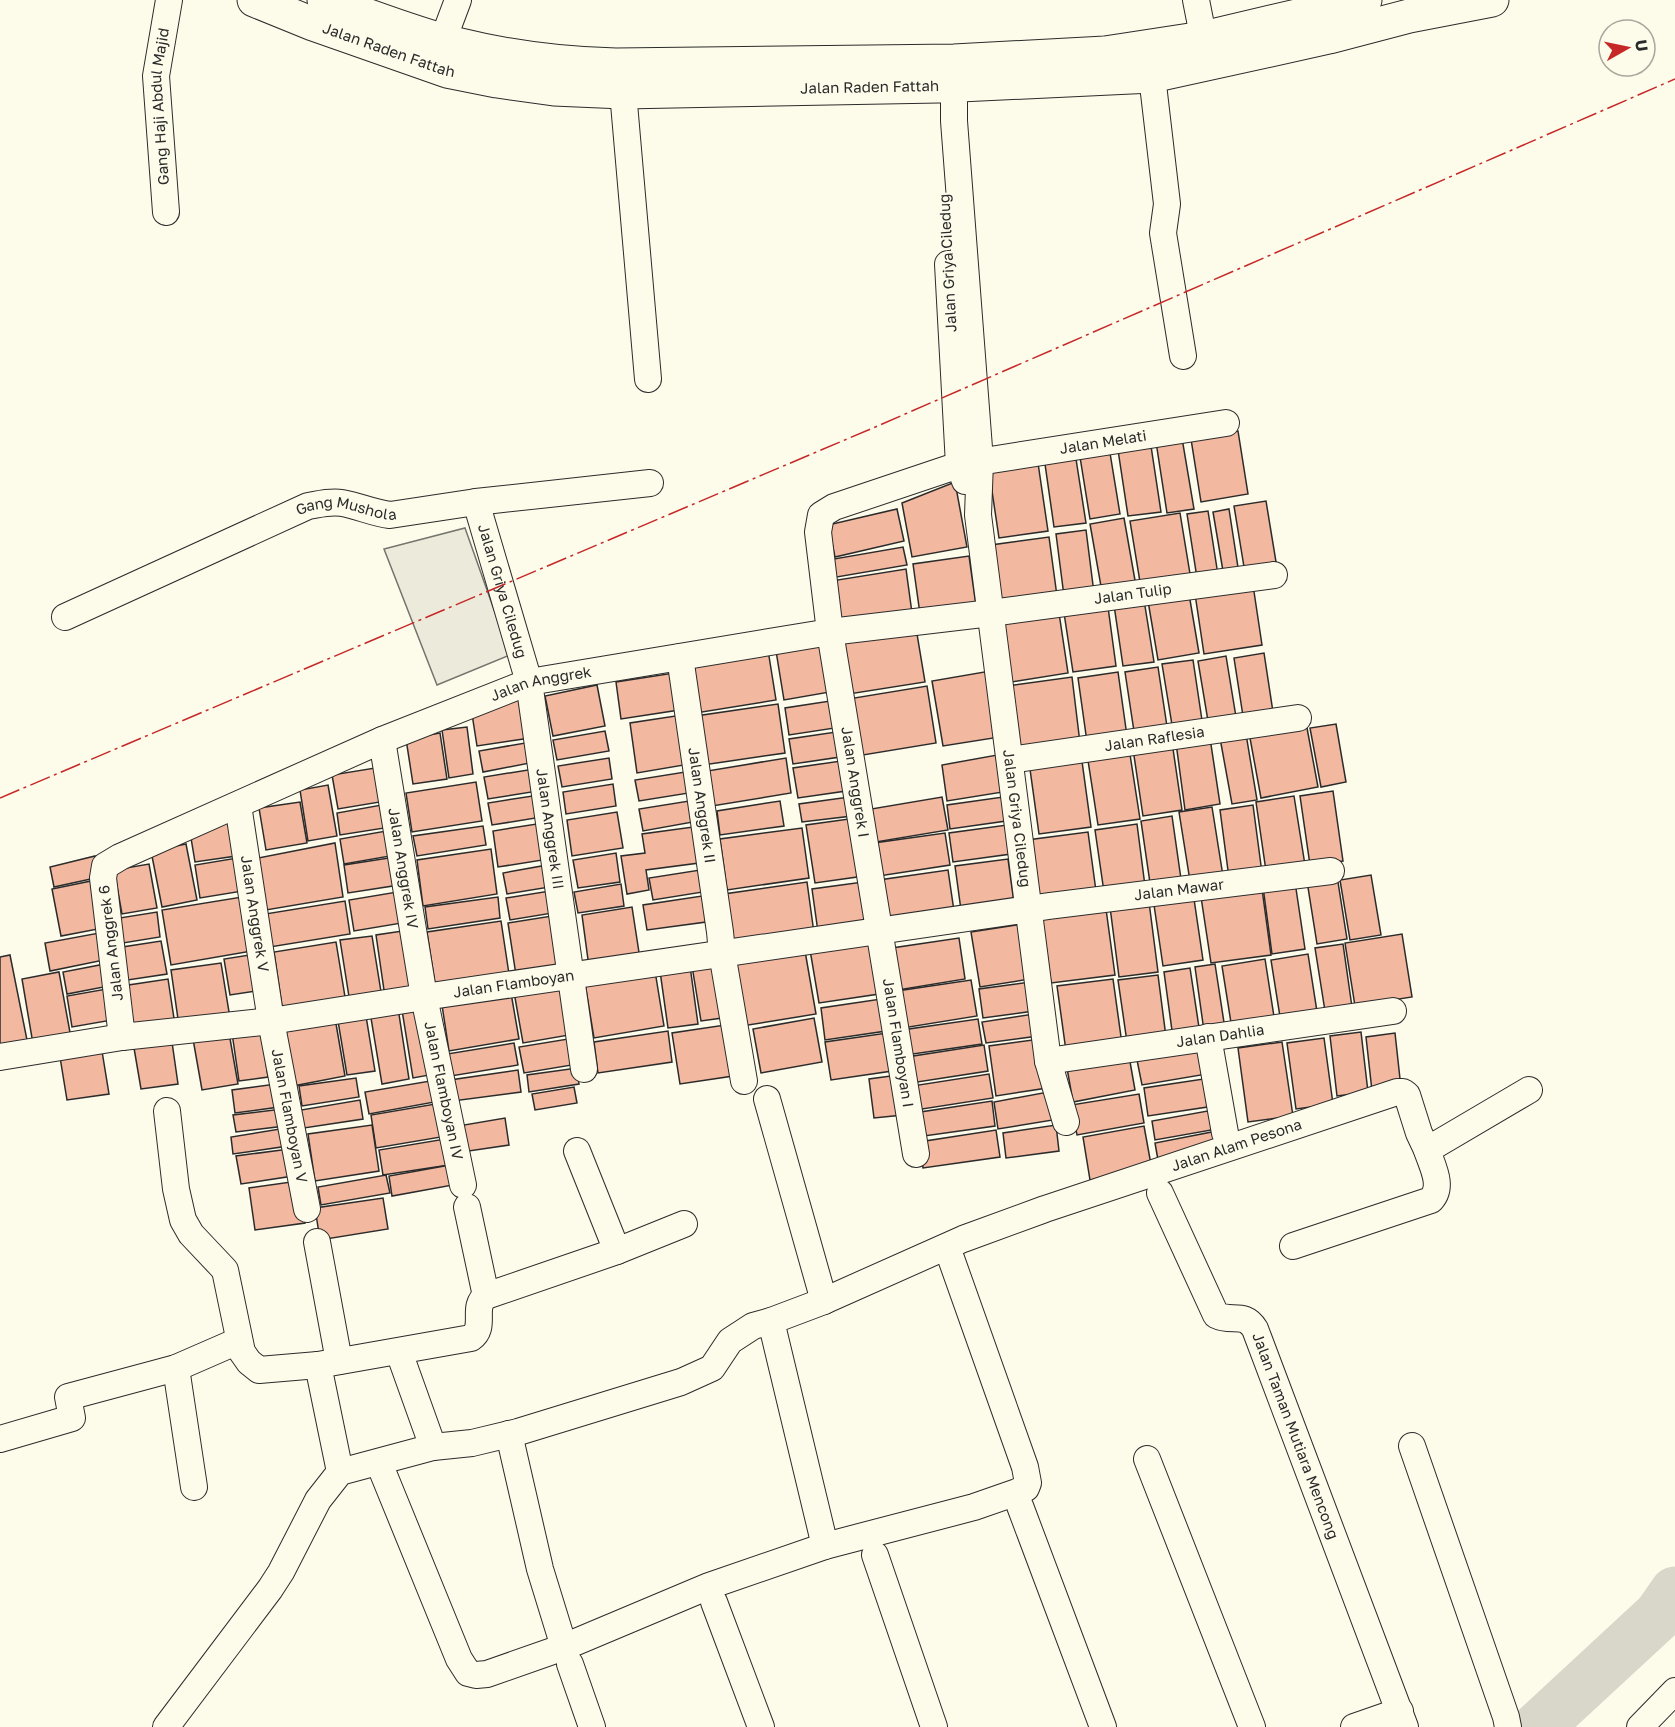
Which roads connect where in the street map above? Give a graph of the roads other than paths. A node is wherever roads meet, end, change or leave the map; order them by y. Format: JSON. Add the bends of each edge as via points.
{"nodes":[{"id":1,"x":169,"y":0,"type":"edge"},
{"id":2,"x":254,"y":0,"type":"edge"},
{"id":3,"x":324,"y":0,"type":"edge"},
{"id":4,"x":458,"y":0,"type":"edge"},
{"id":5,"x":1196,"y":0,"type":"edge"},
{"id":6,"x":1365,"y":0,"type":"edge"},
{"id":7,"x":1492,"y":0,"type":"edge"},
{"id":8,"x":1205,"y":50,"type":"junction"},
{"id":9,"x":438,"y":53,"type":"junction"},
{"id":10,"x":947,"y":73,"type":"junction"},
{"id":11,"x":1152,"y":76,"type":"junction"},
{"id":12,"x":623,"y":92,"type":"junction"},
{"id":13,"x":166,"y":212,"type":"dead end"},
{"id":14,"x":1183,"y":356,"type":"dead end"},
{"id":15,"x":648,"y":379,"type":"dead end"},
{"id":16,"x":1226,"y":423,"type":"dead end"},
{"id":17,"x":970,"y":463,"type":"junction"},
{"id":18,"x":650,"y":483,"type":"dead end"},
{"id":19,"x":476,"y":502,"type":"junction"},
{"id":20,"x":1274,"y":575,"type":"dead end"},
{"id":21,"x":991,"y":613,"type":"junction"},
{"id":22,"x":65,"y":617,"type":"dead end"},
{"id":23,"x":830,"y":632,"type":"junction"},
{"id":24,"x":680,"y":657,"type":"junction"},
{"id":25,"x":529,"y":682,"type":"junction"},
{"id":26,"x":1298,"y":718,"type":"dead end"},
{"id":27,"x":382,"y":740,"type":"junction"},
{"id":28,"x":1010,"y":760,"type":"junction"},
{"id":29,"x":238,"y":805,"type":"junction"},
{"id":30,"x":120,"y":856,"type":"joint"},
{"id":31,"x":1331,"y":871,"type":"dead end"},
{"id":32,"x":1029,"y":909,"type":"junction"},
{"id":33,"x":880,"y":931,"type":"junction"},
{"id":34,"x":722,"y":953,"type":"junction"},
{"id":35,"x":570,"y":976,"type":"junction"},
{"id":36,"x":424,"y":997,"type":"junction"},
{"id":37,"x":1393,"y":1011,"type":"dead end"},
{"id":38,"x":271,"y":1022,"type":"junction"},
{"id":39,"x":122,"y":1036,"type":"junction"},
{"id":40,"x":1208,"y":1037,"type":"junction"},
{"id":41,"x":0,"y":1057,"type":"edge"},
{"id":42,"x":1047,"y":1061,"type":"junction"},
{"id":43,"x":584,"y":1069,"type":"dead end"},
{"id":44,"x":744,"y":1081,"type":"dead end"},
{"id":45,"x":1529,"y":1090,"type":"dead end"},
{"id":46,"x":767,"y":1099,"type":"dead end"},
{"id":47,"x":167,"y":1111,"type":"dead end"},
{"id":48,"x":1066,"y":1122,"type":"dead end"},
{"id":49,"x":1225,"y":1133,"type":"dead end"},
{"id":50,"x":1427,"y":1150,"type":"junction"},
{"id":51,"x":577,"y":1151,"type":"dead end"},
{"id":52,"x":916,"y":1154,"type":"dead end"},
{"id":53,"x":1160,"y":1193,"type":"dead end"},
{"id":54,"x":307,"y":1209,"type":"dead end"},
{"id":55,"x":684,"y":1224,"type":"dead end"},
{"id":56,"x":317,"y":1242,"type":"dead end"},
{"id":57,"x":947,"y":1246,"type":"junction"},
{"id":58,"x":1293,"y":1246,"type":"dead end"},
{"id":59,"x":617,"y":1251,"type":"junction"},
{"id":60,"x":486,"y":1296,"type":"junction"},
{"id":61,"x":824,"y":1301,"type":"junction"},
{"id":62,"x":771,"y":1321,"type":"junction"},
{"id":63,"x":238,"y":1341,"type":"junction"},
{"id":64,"x":399,"y":1352,"type":"junction"},
{"id":65,"x":328,"y":1363,"type":"junction"},
{"id":66,"x":176,"y":1368,"type":"junction"},
{"id":67,"x":509,"y":1434,"type":"junction"},
{"id":68,"x":0,"y":1439,"type":"edge"},
{"id":69,"x":1412,"y":1446,"type":"dead end"},
{"id":70,"x":433,"y":1447,"type":"junction"},
{"id":71,"x":1147,"y":1459,"type":"dead end"},
{"id":72,"x":378,"y":1463,"type":"junction"},
{"id":73,"x":340,"y":1472,"type":"junction"},
{"id":74,"x":194,"y":1487,"type":"dead end"},
{"id":75,"x":1020,"y":1506,"type":"dead end"},
{"id":76,"x":825,"y":1546,"type":"junction"},
{"id":77,"x":875,"y":1555,"type":"dead end"},
{"id":78,"x":714,"y":1602,"type":"dead end"},
{"id":79,"x":567,"y":1655,"type":"junction"},
{"id":80,"x":1675,"y":1692,"type":"edge"},
{"id":81,"x":1403,"y":1719,"type":"edge"},
{"id":82,"x":166,"y":1727,"type":"edge"},
{"id":83,"x":592,"y":1727,"type":"edge"},
{"id":84,"x":761,"y":1727,"type":"edge"},
{"id":85,"x":934,"y":1727,"type":"edge"},
{"id":86,"x":1103,"y":1727,"type":"edge"},
{"id":87,"x":1252,"y":1727,"type":"edge"},
{"id":88,"x":1354,"y":1727,"type":"edge"},
{"id":89,"x":1508,"y":1727,"type":"edge"},
{"id":90,"x":1640,"y":1727,"type":"edge"}],
"edges":[{"from":1,"to":13,"type":"street","name":"Gang Haji Abdul Majid","via":[[156,76]]},
{"from":2,"to":9,"type":"main road","name":"Jalan Raden Fattah","via":[[313,24]]},
{"from":3,"to":9,"type":"main road","name":"Jalan Raden Fattah"},
{"from":4,"to":9,"type":"street"},
{"from":5,"to":8,"type":"street"},
{"from":6,"to":8,"type":"main road","name":"Jalan Raden Fattah"},
{"from":7,"to":8,"type":"main road","name":"Jalan Raden Fattah","via":[[1329,37]]},
{"from":8,"to":10,"type":"main road","name":"Jalan Raden Fattah","via":[[1105,53]]},
{"from":8,"to":11,"type":"main road","name":"Jalan Raden Fattah"},
{"from":9,"to":10,"type":"main road","name":"Jalan Raden Fattah","via":[[586,65],[727,65]]},
{"from":9,"to":12,"type":"main road","name":"Jalan Raden Fattah","via":[[447,70],[497,81]]},
{"from":10,"to":11,"type":"main road","name":"Jalan Raden Fattah"},
{"from":10,"to":12,"type":"main road","name":"Jalan Raden Fattah"},
{"from":10,"to":17,"type":"street","name":"Jalan Griya Ciledug","via":[[954,121]]},
{"from":11,"to":14,"type":"street","via":[[1167,204],[1163,232]]},
{"from":12,"to":15,"type":"street"},
{"from":16,"to":17,"type":"street","name":"Jalan Melati"},
{"from":17,"to":21,"type":"street","name":"Jalan Griya Ciledug"},
{"from":17,"to":23,"type":"street","via":[[834,507],[821,515],[818,532]]},
{"from":18,"to":19,"type":"street","name":"Gang Mushola"},
{"from":19,"to":22,"type":"street","name":"Gang Mushola","via":[[390,515],[343,503],[308,506]]},
{"from":19,"to":25,"type":"street","name":"Jalan Griya Ciledug"},
{"from":20,"to":21,"type":"street","name":"Jalan Tulip"},
{"from":21,"to":23,"type":"street","name":"Jalan Anggrek"},
{"from":21,"to":28,"type":"street","name":"Jalan Griya Ciledug"},
{"from":23,"to":24,"type":"street","name":"Jalan Anggrek"},
{"from":23,"to":33,"type":"street","name":"Jalan Anggrek I"},
{"from":24,"to":25,"type":"street","name":"Jalan Anggrek"},
{"from":24,"to":34,"type":"street","name":"Jalan Anggrek II"},
{"from":25,"to":27,"type":"street","name":"Jalan Anggrek"},
{"from":25,"to":35,"type":"street","name":"Jalan Anggrek III"},
{"from":26,"to":28,"type":"street","name":"Jalan Raflesia"},
{"from":27,"to":29,"type":"street","name":"Jalan Anggrek"},
{"from":27,"to":36,"type":"street","name":"Jalan Anggrek IV"},
{"from":28,"to":32,"type":"street","name":"Jalan Griya Ciledug"},
{"from":29,"to":30,"type":"street","name":"Jalan Anggrek"},
{"from":29,"to":38,"type":"street","name":"Jalan Anggrek V"},
{"from":30,"to":39,"type":"street","name":"Jalan Anggrek 6","via":[[105,866],[103,878]]},
{"from":31,"to":32,"type":"street","name":"Jalan Mawar"},
{"from":32,"to":33,"type":"street","name":"Jalan Flamboyan"},
{"from":32,"to":42,"type":"street","name":"Jalan Griya Ciledug"},
{"from":33,"to":34,"type":"street","name":"Jalan Flamboyan"},
{"from":33,"to":52,"type":"street","name":"Jalan Flamboyan I"},
{"from":34,"to":35,"type":"street","name":"Jalan Flamboyan"},
{"from":34,"to":44,"type":"street","name":"Jalan Anggrek II"},
{"from":35,"to":36,"type":"street","name":"Jalan Flamboyan"},
{"from":35,"to":43,"type":"street","name":"Jalan Anggrek III"},
{"from":36,"to":38,"type":"street","name":"Jalan Flamboyan"},
{"from":36,"to":60,"type":"street","name":"Jalan Flamboyan IV"},
{"from":37,"to":40,"type":"street","name":"Jalan Dahlia"},
{"from":38,"to":39,"type":"street","name":"Jalan Flamboyan"},
{"from":38,"to":54,"type":"street","name":"Jalan Flamboyan V"},
{"from":39,"to":41,"type":"street","name":"Jalan Flamboyan"},
{"from":40,"to":42,"type":"street","name":"Jalan Dahlia"},
{"from":40,"to":49,"type":"street"},
{"from":42,"to":48,"type":"street","name":"Jalan Griya Ciledug"},
{"from":45,"to":50,"type":"street"},
{"from":46,"to":61,"type":"street"},
{"from":47,"to":63,"type":"street","via":[[183,1220],[225,1270]]},
{"from":50,"to":57,"type":"street","name":"Jalan Alam Pesona","via":[[1407,1095],[1397,1092]]},
{"from":50,"to":58,"type":"street","via":[[1438,1185],[1431,1200]]},
{"from":51,"to":59,"type":"street"},
{"from":53,"to":81,"type":"street","name":"Jalan Taman Mutiara Mencong","via":[[1216,1315],[1250,1320],[1255,1329]]},
{"from":55,"to":59,"type":"street"},
{"from":56,"to":65,"type":"street"},
{"from":57,"to":61,"type":"street","name":"Jalan Alam Pesona"},
{"from":57,"to":76,"type":"street","via":[[1026,1467],[1026,1488],[974,1507]]},
{"from":59,"to":60,"type":"street"},
{"from":60,"to":64,"type":"street","via":[[479,1305],[479,1328],[471,1338]]},
{"from":61,"to":62,"type":"street","name":"Jalan Alam Pesona"},
{"from":62,"to":67,"type":"street","name":"Jalan Alam Pesona","via":[[753,1326],[730,1341],[712,1368],[681,1382]]},
{"from":62,"to":76,"type":"street"},
{"from":63,"to":65,"type":"street","via":[[258,1370]]},
{"from":63,"to":66,"type":"street"},
{"from":64,"to":65,"type":"street"},
{"from":64,"to":70,"type":"street"},
{"from":65,"to":73,"type":"street"},
{"from":66,"to":68,"type":"street","via":[[68,1397],[72,1418]]},
{"from":66,"to":74,"type":"street"},
{"from":67,"to":70,"type":"street","name":"Jalan Alam Pesona"},
{"from":67,"to":79,"type":"street","via":[[540,1569]]},
{"from":69,"to":89,"type":"street"},
{"from":70,"to":72,"type":"street","name":"Jalan Alam Pesona"},
{"from":71,"to":87,"type":"street"},
{"from":72,"to":73,"type":"street","name":"Jalan Alam Pesona"},
{"from":72,"to":79,"type":"street","via":[[468,1673],[487,1674]]},
{"from":73,"to":82,"type":"street","via":[[318,1500],[275,1580]]},
{"from":75,"to":86,"type":"street"},
{"from":76,"to":79,"type":"street","via":[[709,1586]]},
{"from":77,"to":85,"type":"street"},
{"from":78,"to":84,"type":"street"},
{"from":79,"to":83,"type":"street"},
{"from":80,"to":90,"type":"street"},
{"from":81,"to":88,"type":"street","name":"Jalan Taman Mutiara Mencong"}]}
